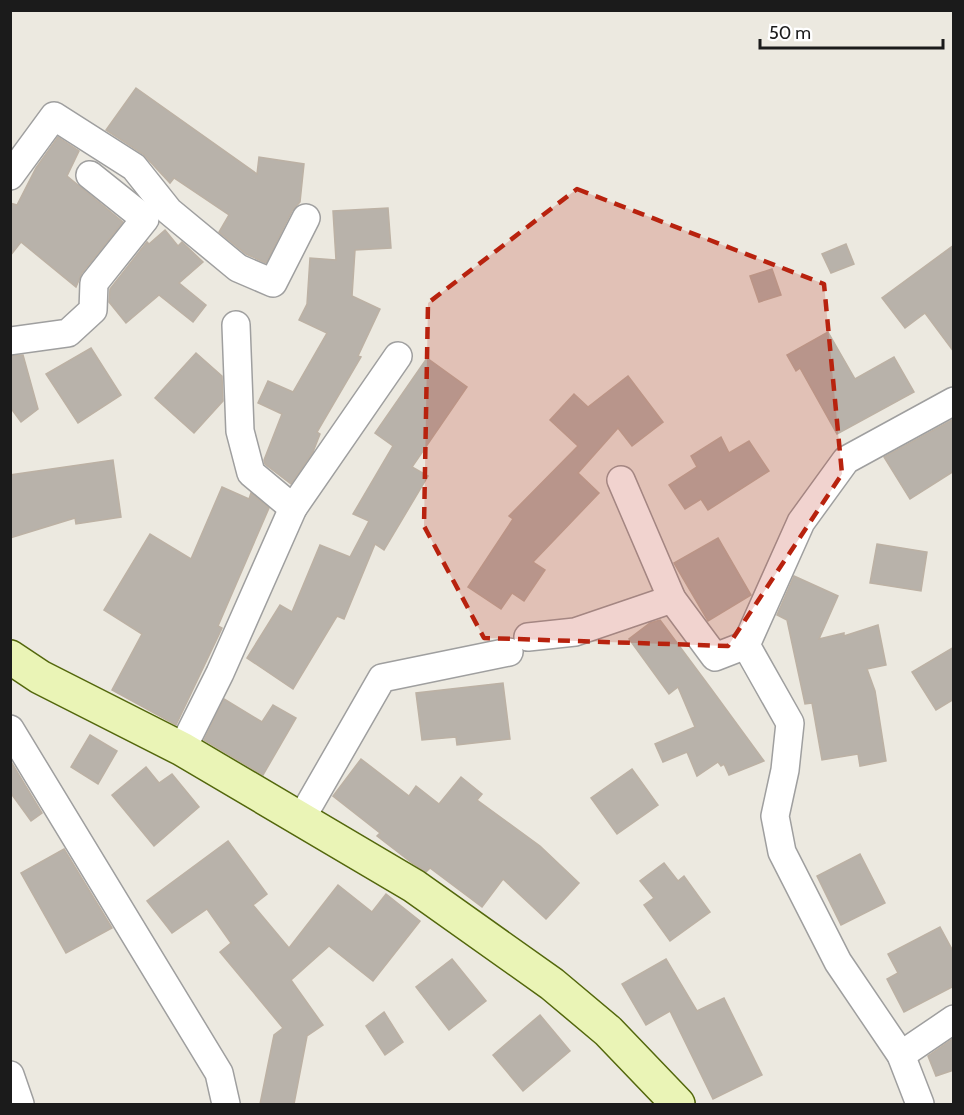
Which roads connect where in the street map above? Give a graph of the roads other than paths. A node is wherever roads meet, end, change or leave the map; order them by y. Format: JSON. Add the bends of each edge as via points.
{"nodes":[{"id":1,"x":90,"y":175,"type":"dead end"},
{"id":2,"x":10,"y":176,"type":"edge"},
{"id":3,"x":306,"y":218,"type":"dead end"},
{"id":4,"x":236,"y":325,"type":"dead end"},
{"id":5,"x":10,"y":341,"type":"edge"},
{"id":6,"x":398,"y":356,"type":"dead end"},
{"id":7,"x":954,"y":401,"type":"edge"},
{"id":8,"x":621,"y":480,"type":"dead end"},
{"id":9,"x":293,"y":508,"type":"junction"},
{"id":10,"x":672,"y":599,"type":"junction"},
{"id":11,"x":746,"y":645,"type":"junction"},
{"id":12,"x":10,"y":657,"type":"edge"},
{"id":13,"x":10,"y":729,"type":"edge"},
{"id":14,"x":182,"y":749,"type":"junction"},
{"id":15,"x":301,"y":819,"type":"junction"},
{"id":16,"x":954,"y":1019,"type":"edge"},
{"id":17,"x":901,"y":1055,"type":"junction"},
{"id":18,"x":10,"y":1075,"type":"edge"},
{"id":19,"x":20,"y":1104,"type":"edge"},
{"id":20,"x":226,"y":1104,"type":"edge"},
{"id":21,"x":678,"y":1104,"type":"edge"},
{"id":22,"x":920,"y":1104,"type":"edge"}],
"edges":[{"from":1,"to":5,"type":"street","via":[[145,219],[94,283],[93,310],[68,333]]},
{"from":2,"to":3,"type":"street","via":[[54,116],[134,167],[169,210],[238,268],[273,284]]},
{"from":4,"to":9,"type":"street","via":[[240,431],[251,473]]},
{"from":6,"to":9,"type":"street"},
{"from":7,"to":11,"type":"street","via":[[846,460],[801,522]]},
{"from":8,"to":10,"type":"street"},
{"from":9,"to":14,"type":"street"},
{"from":10,"to":11,"type":"street","via":[[716,657]]},
{"from":10,"to":15,"type":"street","via":[[575,632],[382,678]]},
{"from":11,"to":17,"type":"street","via":[[790,723],[775,816],[782,852],[838,962]]},
{"from":12,"to":14,"type":"main road","via":[[40,677]]},
{"from":13,"to":20,"type":"street","via":[[219,1073]]},
{"from":14,"to":15,"type":"main road"},
{"from":15,"to":21,"type":"main road","via":[[414,886],[552,984],[608,1031]]},
{"from":16,"to":17,"type":"street"},
{"from":17,"to":22,"type":"street"},
{"from":18,"to":19,"type":"street"}]}
